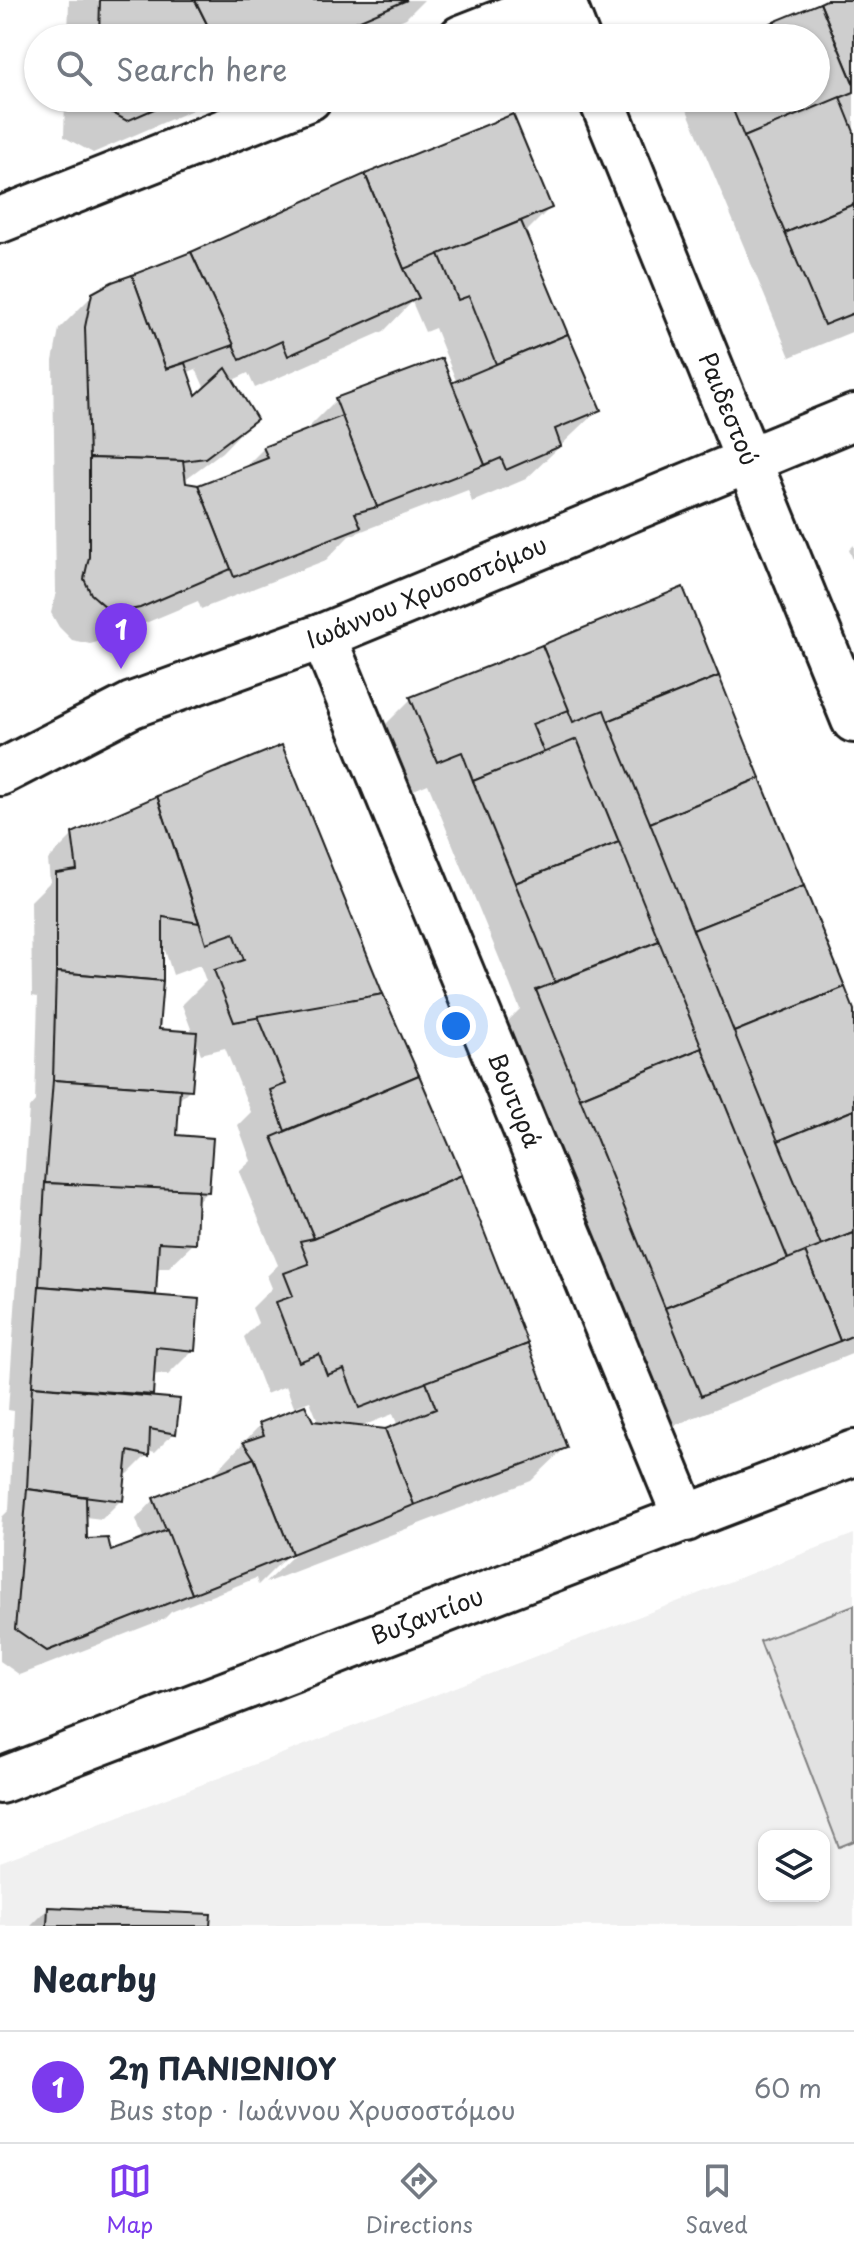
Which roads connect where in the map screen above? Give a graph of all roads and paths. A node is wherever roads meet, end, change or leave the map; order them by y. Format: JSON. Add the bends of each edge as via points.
{"nodes":[{"id":1,"x":560,"y":0,"type":"edge"},
{"id":2,"x":497,"y":24,"type":"edge"},
{"id":3,"x":571,"y":24,"type":"edge"},
{"id":4,"x":274,"y":112,"type":"edge"},
{"id":5,"x":607,"y":112,"type":"edge"},
{"id":6,"x":0,"y":220,"type":"edge"},
{"id":7,"x":854,"y":417,"type":"edge"},
{"id":8,"x":748,"y":460,"type":"junction"},
{"id":9,"x":323,"y":636,"type":"junction"},
{"id":10,"x":854,"y":720,"type":"edge"},
{"id":11,"x":0,"y":773,"type":"edge"},
{"id":12,"x":854,"y":1453,"type":"edge"},
{"id":13,"x":686,"y":1519,"type":"junction"},
{"id":14,"x":7,"y":1771,"type":"edge"}],
"edges":[{"from":1,"to":2,"type":"street"},
{"from":1,"to":3,"type":"street"},
{"from":4,"to":6,"type":"street"},
{"from":5,"to":8,"type":"street","name":"Ραιδεστού"},
{"from":7,"to":8,"type":"street","name":"Ιωάννου Χρυσοστόμου"},
{"from":8,"to":9,"type":"street","name":"Ιωάννου Χρυσοστόμου"},
{"from":8,"to":10,"type":"street","name":"Ραιδεστού"},
{"from":9,"to":11,"type":"street","name":"Ιωάννου Χρυσοστόμου","via":[[132,705]]},
{"from":9,"to":13,"type":"street","name":"Βουτυρά"},
{"from":12,"to":13,"type":"street","name":"Βυζαντίου"},
{"from":13,"to":14,"type":"street","name":"Βυζαντίου"}]}
